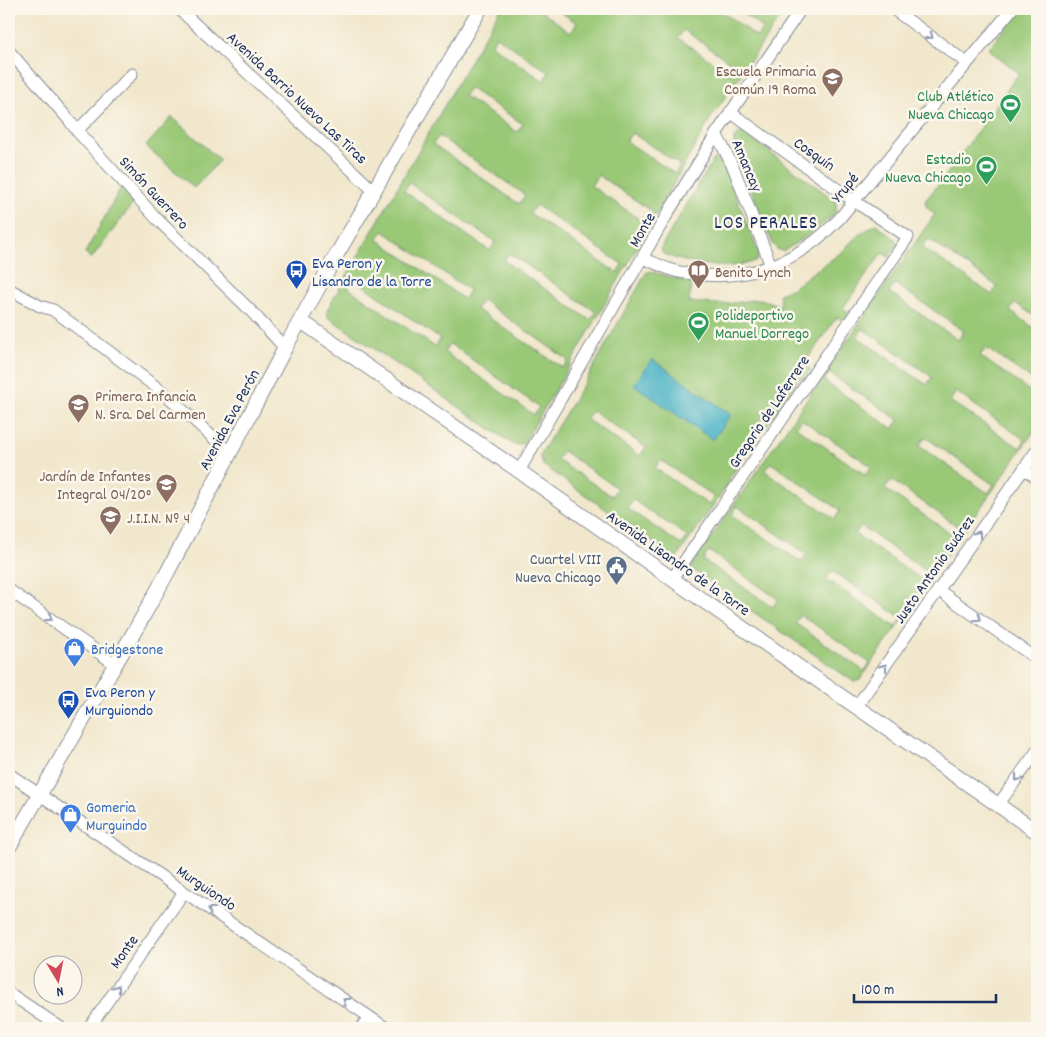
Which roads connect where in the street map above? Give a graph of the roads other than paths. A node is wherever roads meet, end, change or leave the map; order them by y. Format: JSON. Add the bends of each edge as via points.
{"nodes":[{"id":1,"x":480,"y":9,"type":"edge"},
{"id":2,"x":801,"y":9,"type":"edge"},
{"id":3,"x":893,"y":9,"type":"edge"},
{"id":4,"x":1012,"y":9,"type":"edge"},
{"id":5,"x":186,"y":11,"type":"edge"},
{"id":6,"x":10,"y":55,"type":"edge"},
{"id":7,"x":967,"y":63,"type":"junction"},
{"id":8,"x":132,"y":74,"type":"dead end"},
{"id":9,"x":730,"y":112,"type":"junction"},
{"id":10,"x":77,"y":131,"type":"junction"},
{"id":11,"x":716,"y":134,"type":"junction"},
{"id":12,"x":374,"y":190,"type":"junction"},
{"id":13,"x":854,"y":201,"type":"junction"},
{"id":14,"x":908,"y":237,"type":"joint"},
{"id":15,"x":643,"y":258,"type":"junction"},
{"id":16,"x":771,"y":266,"type":"junction"},
{"id":17,"x":9,"y":289,"type":"edge"},
{"id":18,"x":301,"y":321,"type":"junction"},
{"id":19,"x":285,"y":348,"type":"junction"},
{"id":20,"x":1037,"y":450,"type":"edge"},
{"id":21,"x":230,"y":454,"type":"junction"},
{"id":22,"x":1024,"y":469,"type":"junction"},
{"id":23,"x":519,"y":471,"type":"junction"},
{"id":24,"x":1037,"y":478,"type":"edge"},
{"id":25,"x":672,"y":579,"type":"junction"},
{"id":26,"x":9,"y":590,"type":"edge"},
{"id":27,"x":938,"y":590,"type":"junction"},
{"id":28,"x":1037,"y":659,"type":"edge"},
{"id":29,"x":115,"y":664,"type":"junction"},
{"id":30,"x":856,"y":707,"type":"junction"},
{"id":31,"x":1037,"y":750,"type":"edge"},
{"id":32,"x":9,"y":774,"type":"edge"},
{"id":33,"x":40,"y":794,"type":"junction"},
{"id":34,"x":998,"y":805,"type":"junction"},
{"id":35,"x":1037,"y":832,"type":"edge"},
{"id":36,"x":9,"y":847,"type":"edge"},
{"id":37,"x":184,"y":892,"type":"junction"},
{"id":38,"x":9,"y":994,"type":"edge"},
{"id":39,"x":369,"y":1017,"type":"junction"},
{"id":40,"x":62,"y":1028,"type":"edge"},
{"id":41,"x":89,"y":1028,"type":"edge"},
{"id":42,"x":361,"y":1028,"type":"edge"},
{"id":43,"x":386,"y":1028,"type":"edge"}],
"edges":[{"from":1,"to":12,"type":"main road","name":"Avenida Eva Perón"},
{"from":2,"to":9,"type":"street","name":"Monte"},
{"from":3,"to":7,"type":"street","one_way":true},
{"from":4,"to":7,"type":"street","name":"Yrupé"},
{"from":5,"to":12,"type":"street","name":"Avenida Barrio Nuevo Las Tiras"},
{"from":6,"to":10,"type":"street","name":"Simón Guerrero"},
{"from":7,"to":13,"type":"street","name":"Yrupé"},
{"from":8,"to":10,"type":"street"},
{"from":9,"to":11,"type":"street","name":"Monte"},
{"from":9,"to":13,"type":"street","name":"Cosquín"},
{"from":10,"to":19,"type":"street","name":"Simón Guerrero","via":[[157,219]]},
{"from":11,"to":15,"type":"street","name":"Monte"},
{"from":11,"to":16,"type":"street","name":"Amancay","via":[[734,169]]},
{"from":12,"to":18,"type":"main road","name":"Avenida Eva Perón"},
{"from":13,"to":14,"type":"street","name":"Cosquín"},
{"from":13,"to":16,"type":"street","name":"Yrupé","via":[[818,239]]},
{"from":14,"to":25,"type":"street","name":"Gregorio de Laferrere"},
{"from":15,"to":16,"type":"street","name":"Yrupé","via":[[675,271],[708,276],[747,273]]},
{"from":15,"to":23,"type":"street","name":"Monte"},
{"from":17,"to":21,"type":"street","via":[[53,310],[76,326],[164,393]]},
{"from":18,"to":19,"type":"main road","name":"Avenida Eva Perón"},
{"from":18,"to":23,"type":"main road","name":"Avenida Lisandro de la Torre"},
{"from":19,"to":21,"type":"main road","name":"Avenida Eva Perón"},
{"from":20,"to":22,"type":"street","name":"Justo Antonio Suárez"},
{"from":21,"to":29,"type":"main road","name":"Avenida Eva Perón"},
{"from":22,"to":24,"type":"street"},
{"from":27,"to":22,"type":"street","name":"Justo Antonio Suárez","one_way":true},
{"from":23,"to":25,"type":"main road","name":"Avenida Lisandro de la Torre"},
{"from":25,"to":30,"type":"main road","name":"Avenida Lisandro de la Torre"},
{"from":26,"to":29,"type":"street","one_way":true},
{"from":27,"to":28,"type":"street","one_way":true},
{"from":30,"to":27,"type":"street","name":"Justo Antonio Suárez","one_way":true},
{"from":29,"to":33,"type":"main road","name":"Avenida Eva Perón"},
{"from":30,"to":34,"type":"main road","name":"Avenida Lisandro de la Torre"},
{"from":31,"to":34,"type":"street","one_way":true},
{"from":32,"to":33,"type":"street","name":"Murguiondo"},
{"from":33,"to":36,"type":"main road","name":"Avenida Eva Perón"},
{"from":33,"to":37,"type":"street","name":"Murguiondo"},
{"from":34,"to":35,"type":"main road","name":"Avenida Lisandro de la Torre"},
{"from":39,"to":37,"type":"street","name":"Murguiondo","one_way":true},
{"from":41,"to":37,"type":"street","name":"Monte","one_way":true},
{"from":38,"to":40,"type":"street"},
{"from":39,"to":42,"type":"street"},
{"from":39,"to":43,"type":"street","name":"Murguiondo"}]}
